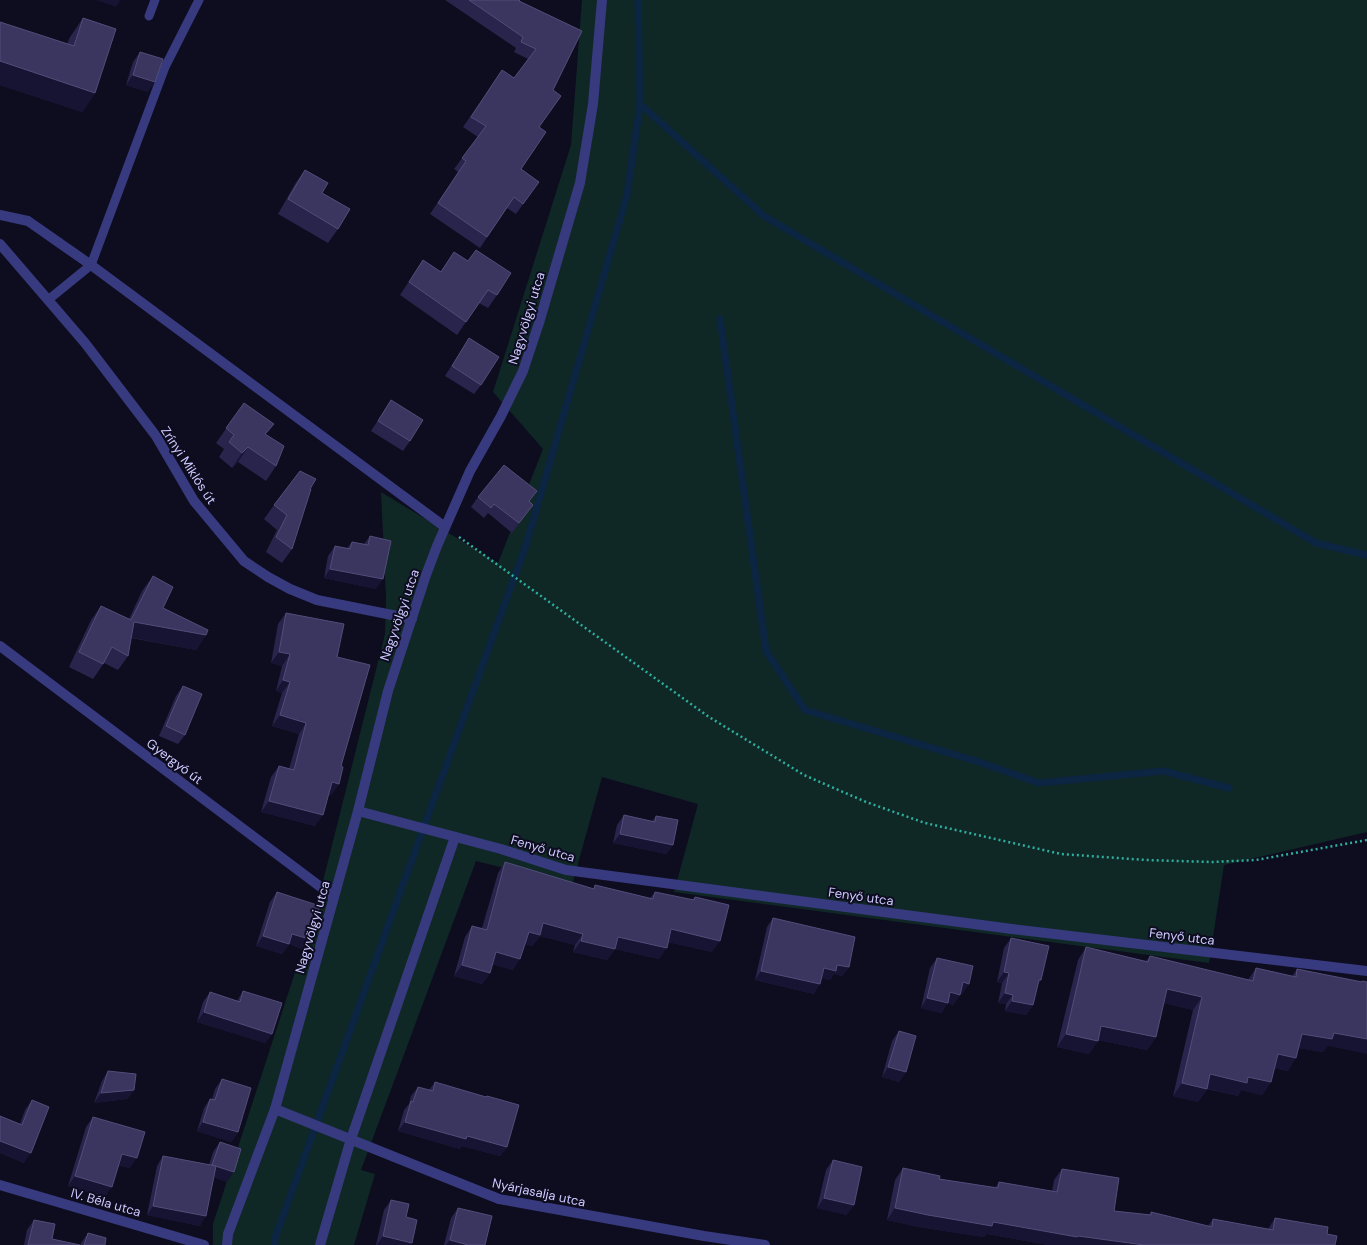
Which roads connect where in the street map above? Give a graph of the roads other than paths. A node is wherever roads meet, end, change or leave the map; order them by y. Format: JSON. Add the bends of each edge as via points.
{"nodes":[{"id":1,"x":155,"y":0,"type":"edge"},
{"id":2,"x":199,"y":0,"type":"edge"},
{"id":3,"x":602,"y":0,"type":"edge"},
{"id":4,"x":149,"y":16,"type":"dead end"},
{"id":5,"x":0,"y":215,"type":"edge"},
{"id":6,"x":0,"y":244,"type":"edge"},
{"id":7,"x":90,"y":265,"type":"junction"},
{"id":8,"x":48,"y":300,"type":"junction"},
{"id":9,"x":445,"y":527,"type":"junction"},
{"id":10,"x":412,"y":619,"type":"junction"},
{"id":11,"x":0,"y":646,"type":"edge"},
{"id":12,"x":358,"y":811,"type":"junction"},
{"id":13,"x":455,"y":836,"type":"junction"},
{"id":14,"x":334,"y":897,"type":"junction"},
{"id":15,"x":1367,"y":971,"type":"edge"},
{"id":16,"x":275,"y":1108,"type":"junction"},
{"id":17,"x":351,"y":1139,"type":"junction"},
{"id":18,"x":0,"y":1185,"type":"edge"},
{"id":19,"x":703,"y":1241,"type":"edge"},
{"id":20,"x":204,"y":1245,"type":"edge"},
{"id":21,"x":227,"y":1245,"type":"edge"},
{"id":22,"x":320,"y":1245,"type":"edge"},
{"id":23,"x":765,"y":1245,"type":"edge"}],
"edges":[{"from":1,"to":4,"type":"lane"},
{"from":2,"to":7,"type":"lane","via":[[165,67]]},
{"from":3,"to":9,"type":"street","name":"Nagyvölgyi utca","via":[[593,104],[580,182],[539,323],[523,371],[470,471]]},
{"from":5,"to":7,"type":"street","via":[[28,221]]},
{"from":6,"to":8,"type":"street","name":"Zrínyi Miklós út"},
{"from":7,"to":8,"type":"lane"},
{"from":7,"to":9,"type":"street"},
{"from":8,"to":10,"type":"street","name":"Zrínyi Miklós út","via":[[85,343],[151,430],[194,502],[244,561],[290,589],[318,600]]},
{"from":9,"to":10,"type":"street","name":"Nagyvölgyi utca"},
{"from":10,"to":12,"type":"street","name":"Nagyvölgyi utca","via":[[388,691]]},
{"from":11,"to":14,"type":"street","name":"Gyergyó út"},
{"from":12,"to":13,"type":"street","name":"Fenyő utca"},
{"from":12,"to":14,"type":"street","name":"Nagyvölgyi utca"},
{"from":13,"to":15,"type":"street","name":"Fenyő utca","via":[[566,870],[1012,929]]},
{"from":13,"to":17,"type":"street"},
{"from":14,"to":16,"type":"street","name":"Nagyvölgyi utca"},
{"from":16,"to":17,"type":"street","name":"Nyárjasalja utca"},
{"from":16,"to":21,"type":"street","name":"Nagyvölgyi utca","via":[[228,1234]]},
{"from":17,"to":19,"type":"street","name":"Nyárjasalja utca","via":[[499,1199]]},
{"from":17,"to":22,"type":"street"},
{"from":18,"to":20,"type":"street","name":"IV. Béla utca"},
{"from":19,"to":23,"type":"street","name":"Nyárjasalja utca"}]}
